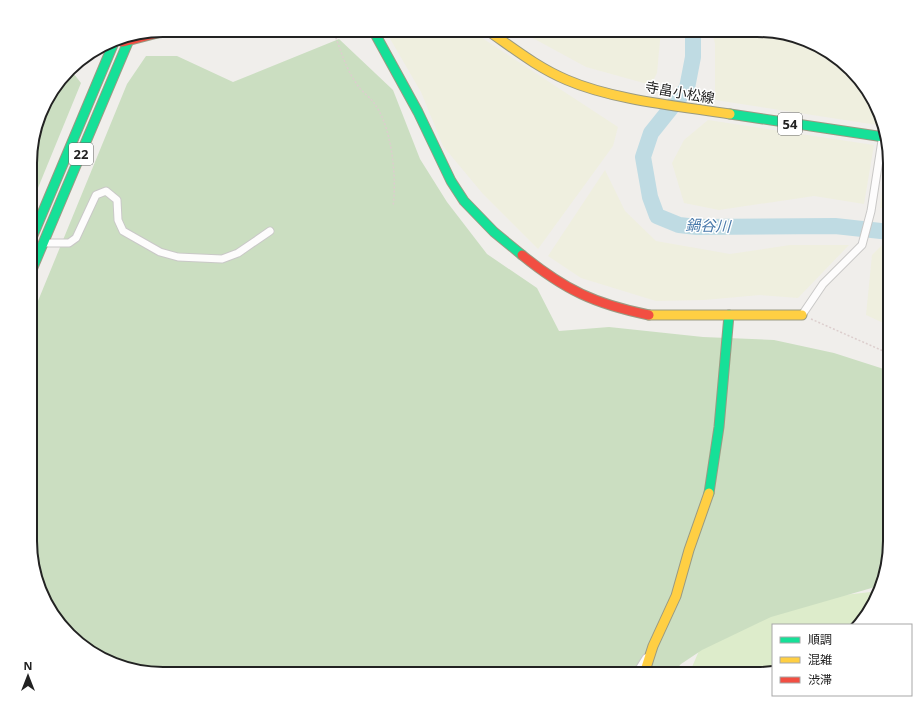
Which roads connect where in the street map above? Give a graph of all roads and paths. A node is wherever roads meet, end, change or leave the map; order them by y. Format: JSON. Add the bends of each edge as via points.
{"nodes":[{"id":1,"x":336,"y":37,"type":"edge"},
{"id":2,"x":377,"y":37,"type":"edge"},
{"id":3,"x":498,"y":37,"type":"edge"},
{"id":4,"x":128,"y":42,"type":"edge"},
{"id":5,"x":108,"y":50,"type":"edge"},
{"id":6,"x":880,"y":136,"type":"edge"},
{"id":7,"x":882,"y":144,"type":"edge"},
{"id":8,"x":393,"y":206,"type":"dead end"},
{"id":9,"x":37,"y":225,"type":"edge"},
{"id":10,"x":270,"y":231,"type":"dead end"},
{"id":11,"x":44,"y":242,"type":"junction"},
{"id":12,"x":37,"y":258,"type":"edge"},
{"id":13,"x":729,"y":315,"type":"junction"},
{"id":14,"x":802,"y":315,"type":"junction"},
{"id":15,"x":883,"y":351,"type":"edge"},
{"id":16,"x":653,"y":646,"type":"junction"},
{"id":17,"x":640,"y":667,"type":"edge"},
{"id":18,"x":646,"y":667,"type":"edge"}],
"edges":[{"from":1,"to":8,"type":"path","via":[[347,68],[356,84],[376,105],[385,126],[393,172]]},
{"from":2,"to":13,"type":"main road","via":[[418,112],[451,181],[476,215],[512,249],[574,292],[618,309],[653,316]]},
{"from":3,"to":6,"type":"main road","name":"寺畠小松線","number":"54","via":[[568,81],[628,97]]},
{"from":4,"to":11,"type":"main road","number":"22"},
{"from":5,"to":9,"type":"main road","number":"22"},
{"from":7,"to":14,"type":"street","via":[[871,211],[862,245],[823,284]]},
{"from":10,"to":11,"type":"street","via":[[238,253],[222,259],[178,257],[160,252],[123,231],[118,220],[117,200],[106,191],[96,195],[76,238],[69,243]]},
{"from":11,"to":12,"type":"main road","number":"22"},
{"from":13,"to":14,"type":"main road"},
{"from":13,"to":16,"type":"main road","via":[[719,427],[709,494],[676,596]]},
{"from":14,"to":15,"type":"path"},
{"from":16,"to":17,"type":"street"},
{"from":16,"to":18,"type":"main road"}]}
